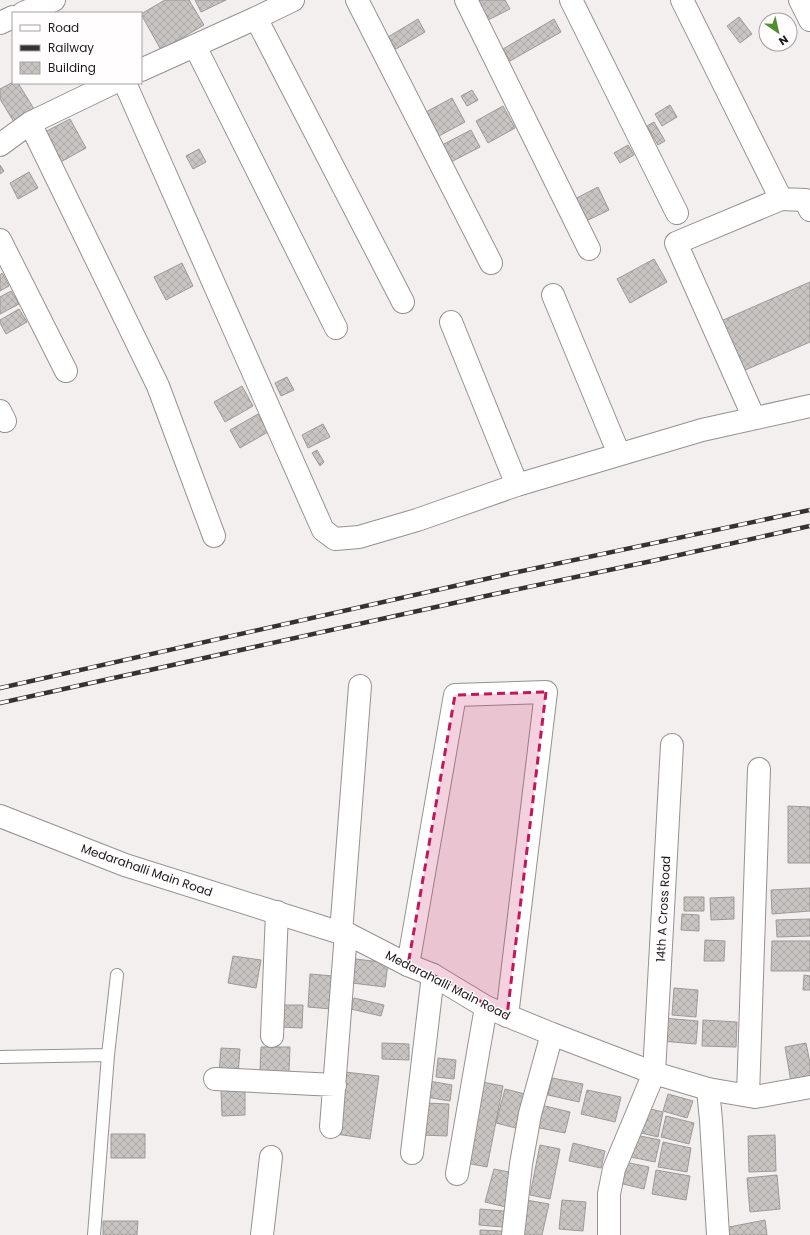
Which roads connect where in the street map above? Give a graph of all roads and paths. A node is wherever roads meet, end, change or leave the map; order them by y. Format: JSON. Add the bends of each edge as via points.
{"nodes":[{"id":1,"x":54,"y":0,"type":"edge"},
{"id":2,"x":292,"y":0,"type":"edge"},
{"id":3,"x":357,"y":0,"type":"edge"},
{"id":4,"x":466,"y":0,"type":"edge"},
{"id":5,"x":571,"y":0,"type":"edge"},
{"id":6,"x":682,"y":0,"type":"edge"},
{"id":7,"x":800,"y":0,"type":"edge"},
{"id":8,"x":25,"y":12,"type":"edge"},
{"id":9,"x":12,"y":17,"type":"edge"},
{"id":10,"x":256,"y":18,"type":"junction"},
{"id":11,"x":810,"y":20,"type":"edge"},
{"id":12,"x":0,"y":23,"type":"edge"},
{"id":13,"x":194,"y":46,"type":"junction"},
{"id":14,"x":142,"y":70,"type":"edge"},
{"id":15,"x":111,"y":84,"type":"edge"},
{"id":16,"x":125,"y":84,"type":"edge"},
{"id":17,"x":30,"y":124,"type":"junction"},
{"id":18,"x":0,"y":145,"type":"edge"},
{"id":19,"x":781,"y":199,"type":"junction"},
{"id":20,"x":810,"y":210,"type":"edge"},
{"id":21,"x":677,"y":213,"type":"dead end"},
{"id":22,"x":0,"y":240,"type":"edge"},
{"id":23,"x":589,"y":249,"type":"dead end"},
{"id":24,"x":491,"y":263,"type":"dead end"},
{"id":25,"x":553,"y":295,"type":"dead end"},
{"id":26,"x":403,"y":302,"type":"dead end"},
{"id":27,"x":451,"y":322,"type":"dead end"},
{"id":28,"x":336,"y":328,"type":"dead end"},
{"id":29,"x":66,"y":371,"type":"dead end"},
{"id":30,"x":810,"y":406,"type":"edge"},
{"id":31,"x":754,"y":418,"type":"junction"},
{"id":32,"x":619,"y":454,"type":"junction"},
{"id":33,"x":517,"y":485,"type":"junction"},
{"id":34,"x":214,"y":536,"type":"dead end"},
{"id":35,"x":360,"y":686,"type":"dead end"},
{"id":36,"x":672,"y":745,"type":"dead end"},
{"id":37,"x":759,"y":769,"type":"dead end"},
{"id":38,"x":0,"y":816,"type":"edge"},
{"id":39,"x":277,"y":912,"type":"junction"},
{"id":40,"x":343,"y":933,"type":"junction"},
{"id":41,"x":408,"y":965,"type":"junction"},
{"id":42,"x":117,"y":975,"type":"dead end"},
{"id":43,"x":433,"y":975,"type":"junction"},
{"id":44,"x":486,"y":1007,"type":"junction"},
{"id":45,"x":507,"y":1016,"type":"junction"},
{"id":46,"x":552,"y":1034,"type":"junction"},
{"id":47,"x":272,"y":1036,"type":"dead end"},
{"id":48,"x":108,"y":1055,"type":"junction"},
{"id":49,"x":0,"y":1057,"type":"edge"},
{"id":50,"x":654,"y":1074,"type":"junction"},
{"id":51,"x":215,"y":1079,"type":"dead end"},
{"id":52,"x":335,"y":1085,"type":"junction"},
{"id":53,"x":810,"y":1087,"type":"edge"},
{"id":54,"x":708,"y":1089,"type":"junction"},
{"id":55,"x":748,"y":1095,"type":"junction"},
{"id":56,"x":332,"y":1127,"type":"dead end"},
{"id":57,"x":412,"y":1153,"type":"dead end"},
{"id":58,"x":271,"y":1157,"type":"dead end"},
{"id":59,"x":457,"y":1174,"type":"dead end"},
{"id":60,"x":94,"y":1235,"type":"edge"},
{"id":61,"x":262,"y":1235,"type":"edge"},
{"id":62,"x":514,"y":1235,"type":"edge"},
{"id":63,"x":609,"y":1235,"type":"edge"},
{"id":64,"x":718,"y":1235,"type":"edge"}],
"edges":[{"from":1,"to":8,"type":"street"},
{"from":2,"to":10,"type":"street"},
{"from":3,"to":24,"type":"street"},
{"from":4,"to":23,"type":"street"},
{"from":5,"to":21,"type":"street"},
{"from":6,"to":19,"type":"street"},
{"from":7,"to":11,"type":"street"},
{"from":9,"to":12,"type":"street"},
{"from":10,"to":13,"type":"street"},
{"from":10,"to":26,"type":"street"},
{"from":13,"to":14,"type":"street"},
{"from":13,"to":28,"type":"street"},
{"from":15,"to":17,"type":"street"},
{"from":16,"to":33,"type":"street","via":[[323,530],[335,539],[359,537]]},
{"from":17,"to":18,"type":"street"},
{"from":17,"to":34,"type":"street","via":[[158,386]]},
{"from":19,"to":20,"type":"street","via":[[805,200]]},
{"from":19,"to":31,"type":"street","via":[[676,243]]},
{"from":22,"to":29,"type":"street"},
{"from":25,"to":32,"type":"street"},
{"from":27,"to":33,"type":"street"},
{"from":30,"to":31,"type":"street"},
{"from":31,"to":32,"type":"street"},
{"from":32,"to":33,"type":"street"},
{"from":35,"to":40,"type":"street"},
{"from":36,"to":50,"type":"street","name":"14th A Cross Road"},
{"from":37,"to":55,"type":"street"},
{"from":38,"to":39,"type":"street","name":"Medarahalli Main Road","via":[[125,865]]},
{"from":39,"to":40,"type":"street","name":"Medarahalli Main Road"},
{"from":39,"to":47,"type":"street"},
{"from":40,"to":41,"type":"street","name":"Medarahalli Main Road"},
{"from":40,"to":52,"type":"street"},
{"from":41,"to":43,"type":"street","name":"Medarahalli Main Road"},
{"from":41,"to":45,"type":"street","via":[[455,695],[546,692]]},
{"from":42,"to":48,"type":"lane"},
{"from":43,"to":44,"type":"street","name":"Medarahalli Main Road"},
{"from":43,"to":57,"type":"street"},
{"from":44,"to":45,"type":"street","name":"Medarahalli Main Road"},
{"from":44,"to":59,"type":"street"},
{"from":45,"to":46,"type":"street","name":"Medarahalli Main Road"},
{"from":46,"to":50,"type":"street","name":"Medarahalli Main Road"},
{"from":46,"to":62,"type":"street","via":[[529,1121],[521,1164]]},
{"from":48,"to":49,"type":"lane"},
{"from":48,"to":60,"type":"lane"},
{"from":50,"to":54,"type":"street","name":"Medarahalli Main Road"},
{"from":50,"to":63,"type":"street","name":"14th A Cross Road","via":[[614,1169],[609,1194]]},
{"from":51,"to":52,"type":"street"},
{"from":52,"to":56,"type":"street"},
{"from":53,"to":55,"type":"street","name":"Medarahalli Main Road","via":[[755,1097]]},
{"from":54,"to":55,"type":"street","name":"Medarahalli Main Road"},
{"from":54,"to":64,"type":"street"},
{"from":58,"to":61,"type":"street"}]}
